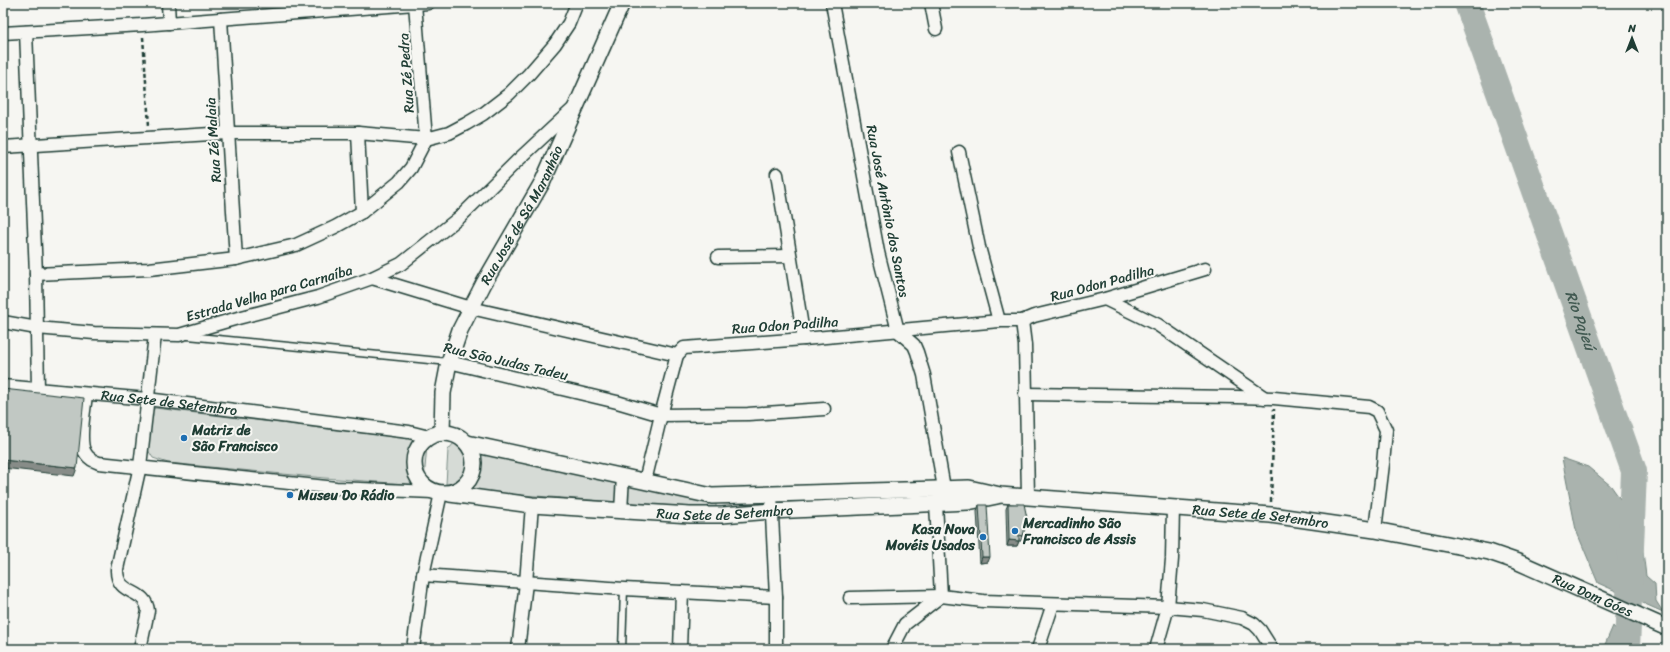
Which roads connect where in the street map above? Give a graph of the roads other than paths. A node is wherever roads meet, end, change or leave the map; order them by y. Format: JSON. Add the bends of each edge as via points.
{"nodes":[{"id":1,"x":168,"y":3,"type":"edge"},
{"id":2,"x":290,"y":3,"type":"edge"},
{"id":3,"x":428,"y":3,"type":"edge"},
{"id":4,"x":577,"y":3,"type":"edge"},
{"id":5,"x":622,"y":3,"type":"edge"},
{"id":6,"x":832,"y":3,"type":"edge"},
{"id":7,"x":932,"y":3,"type":"edge"},
{"id":8,"x":415,"y":4,"type":"edge"},
{"id":9,"x":360,"y":5,"type":"edge"},
{"id":10,"x":301,"y":12,"type":"junction"},
{"id":11,"x":221,"y":19,"type":"junction"},
{"id":12,"x":170,"y":23,"type":"junction"},
{"id":13,"x":936,"y":29,"type":"dead end"},
{"id":14,"x":26,"y":32,"type":"junction"},
{"id":15,"x":3,"y":33,"type":"edge"},
{"id":16,"x":576,"y":106,"type":"junction"},
{"id":17,"x":227,"y":133,"type":"junction"},
{"id":18,"x":358,"y":133,"type":"junction"},
{"id":19,"x":426,"y":139,"type":"junction"},
{"id":20,"x":31,"y":145,"type":"junction"},
{"id":21,"x":3,"y":147,"type":"edge"},
{"id":22,"x":959,"y":152,"type":"dead end"},
{"id":23,"x":777,"y":174,"type":"dead end"},
{"id":24,"x":362,"y":212,"type":"junction"},
{"id":25,"x":790,"y":256,"type":"junction"},
{"id":26,"x":718,"y":257,"type":"dead end"},
{"id":27,"x":236,"y":258,"type":"junction"},
{"id":28,"x":1205,"y":269,"type":"dead end"},
{"id":29,"x":36,"y":274,"type":"junction"},
{"id":30,"x":372,"y":278,"type":"junction"},
{"id":31,"x":1106,"y":299,"type":"junction"},
{"id":32,"x":471,"y":308,"type":"junction"},
{"id":33,"x":999,"y":321,"type":"junction"},
{"id":34,"x":1022,"y":321,"type":"junction"},
{"id":35,"x":3,"y":322,"type":"edge"},
{"id":36,"x":37,"y":328,"type":"junction"},
{"id":37,"x":898,"y":331,"type":"junction"},
{"id":38,"x":155,"y":335,"type":"junction"},
{"id":39,"x":179,"y":335,"type":"junction"},
{"id":40,"x":804,"y":339,"type":"junction"},
{"id":41,"x":677,"y":355,"type":"junction"},
{"id":42,"x":449,"y":362,"type":"junction"},
{"id":43,"x":3,"y":386,"type":"edge"},
{"id":44,"x":38,"y":390,"type":"junction"},
{"id":45,"x":86,"y":394,"type":"junction"},
{"id":46,"x":1026,"y":394,"type":"junction"},
{"id":47,"x":1270,"y":398,"type":"junction"},
{"id":48,"x":147,"y":399,"type":"junction"},
{"id":49,"x":824,"y":409,"type":"dead end"},
{"id":50,"x":661,"y":415,"type":"junction"},
{"id":51,"x":436,"y":435,"type":"junction"},
{"id":52,"x":467,"y":443,"type":"junction"},
{"id":53,"x":140,"y":466,"type":"junction"},
{"id":54,"x":623,"y":476,"type":"junction"},
{"id":55,"x":645,"y":481,"type":"junction"},
{"id":56,"x":944,"y":488,"type":"junction"},
{"id":57,"x":441,"y":493,"type":"junction"},
{"id":58,"x":771,"y":495,"type":"junction"},
{"id":59,"x":1000,"y":495,"type":"junction"},
{"id":60,"x":722,"y":496,"type":"junction"},
{"id":61,"x":1028,"y":496,"type":"junction"},
{"id":62,"x":936,"y":504,"type":"junction"},
{"id":63,"x":532,"y":505,"type":"junction"},
{"id":64,"x":1173,"y":506,"type":"junction"},
{"id":65,"x":622,"y":511,"type":"junction"},
{"id":66,"x":772,"y":512,"type":"junction"},
{"id":67,"x":722,"y":515,"type":"junction"},
{"id":68,"x":1375,"y":530,"type":"junction"},
{"id":69,"x":1518,"y":562,"type":"joint"},
{"id":70,"x":422,"y":575,"type":"junction"},
{"id":71,"x":526,"y":583,"type":"junction"},
{"id":72,"x":624,"y":589,"type":"junction"},
{"id":73,"x":682,"y":592,"type":"junction"},
{"id":74,"x":941,"y":596,"type":"junction"},
{"id":75,"x":776,"y":597,"type":"junction"},
{"id":76,"x":850,"y":598,"type":"dead end"},
{"id":77,"x":1052,"y":604,"type":"junction"},
{"id":78,"x":1168,"y":607,"type":"junction"},
{"id":79,"x":1667,"y":628,"type":"edge"},
{"id":80,"x":140,"y":649,"type":"edge"},
{"id":81,"x":413,"y":649,"type":"edge"},
{"id":82,"x":518,"y":649,"type":"edge"},
{"id":83,"x":622,"y":649,"type":"edge"},
{"id":84,"x":680,"y":649,"type":"edge"},
{"id":85,"x":776,"y":649,"type":"edge"},
{"id":86,"x":892,"y":649,"type":"edge"},
{"id":87,"x":1038,"y":649,"type":"edge"},
{"id":88,"x":1156,"y":649,"type":"edge"},
{"id":89,"x":1272,"y":649,"type":"edge"}],
"edges":[{"from":1,"to":12,"type":"street"},
{"from":2,"to":10,"type":"street"},
{"from":3,"to":8,"type":"street"},
{"from":4,"to":19,"type":"street","via":[[569,23],[554,44],[509,94],[466,124],[449,133]]},
{"from":5,"to":16,"type":"street","name":"Rua José de Sá Maranhão"},
{"from":6,"to":37,"type":"street","name":"Rua José Antônio dos Santos","via":[[878,252]]},
{"from":7,"to":13,"type":"street"},
{"from":8,"to":9,"type":"street"},
{"from":8,"to":19,"type":"street","name":"Rua Zé Pedra"},
{"from":9,"to":10,"type":"street"},
{"from":10,"to":11,"type":"street"},
{"from":11,"to":12,"type":"street"},
{"from":11,"to":17,"type":"street","name":"Rua Zé Malaia"},
{"from":12,"to":14,"type":"street"},
{"from":14,"to":15,"type":"street"},
{"from":14,"to":20,"type":"street"},
{"from":16,"to":30,"type":"street","name":"Estrada Velha para Carnaíba","via":[[460,217],[401,264]]},
{"from":16,"to":32,"type":"street","name":"Rua José de Sá Maranhão","via":[[543,181]]},
{"from":17,"to":18,"type":"street"},
{"from":17,"to":20,"type":"street"},
{"from":17,"to":27,"type":"street","name":"Rua Zé Malaia"},
{"from":18,"to":19,"type":"street"},
{"from":18,"to":24,"type":"street"},
{"from":19,"to":24,"type":"street","via":[[411,168],[399,182]]},
{"from":20,"to":21,"type":"street"},
{"from":20,"to":29,"type":"street"},
{"from":22,"to":33,"type":"street","via":[[979,247]]},
{"from":23,"to":25,"type":"street"},
{"from":24,"to":27,"type":"street","via":[[296,245]]},
{"from":25,"to":26,"type":"street"},
{"from":25,"to":40,"type":"street"},
{"from":27,"to":29,"type":"street","via":[[149,270]]},
{"from":28,"to":31,"type":"street","name":"Rua Odon Padilha"},
{"from":29,"to":36,"type":"street"},
{"from":30,"to":32,"type":"street"},
{"from":30,"to":39,"type":"street","name":"Estrada Velha para Carnaíba","via":[[318,297]]},
{"from":31,"to":34,"type":"street","name":"Rua Odon Padilha"},
{"from":31,"to":47,"type":"street","via":[[1158,325]]},
{"from":32,"to":41,"type":"street"},
{"from":32,"to":42,"type":"street","name":"Rua José de Sá Maranhão"},
{"from":33,"to":34,"type":"street","name":"Rua Odon Padilha"},
{"from":33,"to":37,"type":"street","name":"Rua Odon Padilha"},
{"from":34,"to":46,"type":"street"},
{"from":35,"to":36,"type":"street","name":"Estrada Velha para Carnaíba"},
{"from":36,"to":38,"type":"street","name":"Estrada Velha para Carnaíba"},
{"from":36,"to":44,"type":"street"},
{"from":37,"to":40,"type":"street","name":"Rua Odon Padilha"},
{"from":37,"to":56,"type":"street","via":[[918,352]]},
{"from":38,"to":39,"type":"street","name":"Estrada Velha para Carnaíba"},
{"from":38,"to":48,"type":"street"},
{"from":39,"to":42,"type":"lane","name":"Rua São Judas Tadeu"},
{"from":40,"to":41,"type":"street","name":"Rua Odon Padilha","via":[[684,348]]},
{"from":41,"to":50,"type":"street"},
{"from":42,"to":50,"type":"street","name":"Rua São Judas Tadeu"},
{"from":42,"to":51,"type":"street","name":"Rua José de Sá Maranhão"},
{"from":43,"to":44,"type":"street","name":"Rua Sete de Setembro"},
{"from":44,"to":45,"type":"street","name":"Rua Sete de Setembro"},
{"from":45,"to":48,"type":"street","name":"Rua Sete de Setembro"},
{"from":45,"to":53,"type":"street","via":[[81,439],[86,455],[99,463]]},
{"from":46,"to":47,"type":"street"},
{"from":46,"to":61,"type":"street"},
{"from":47,"to":68,"type":"street","via":[[1353,404],[1377,411],[1386,430]]},
{"from":48,"to":51,"type":"street","name":"Rua Sete de Setembro"},
{"from":48,"to":53,"type":"street"},
{"from":49,"to":50,"type":"street","name":"Rua São Judas Tadeu","via":[[748,414]]},
{"from":50,"to":55,"type":"street"},
{"from":51,"to":52,"type":"street","via":[[456,435]]},
{"from":51,"to":57,"type":"street","via":[[419,446],[414,459],[415,472],[422,484]]},
{"from":52,"to":54,"type":"street","name":"Rua Sete de Setembro"},
{"from":52,"to":57,"type":"street","via":[[474,455],[475,468],[470,481],[460,490]]},
{"from":53,"to":57,"type":"street","via":[[336,488]]},
{"from":53,"to":80,"type":"street","via":[[116,576],[123,587],[140,596],[148,606]]},
{"from":54,"to":55,"type":"street","name":"Rua Sete de Setembro"},
{"from":54,"to":65,"type":"street"},
{"from":55,"to":60,"type":"street","name":"Rua Sete de Setembro"},
{"from":56,"to":58,"type":"street","name":"Rua Sete de Setembro"},
{"from":56,"to":59,"type":"street","name":"Rua Sete de Setembro","via":[[969,488]]},
{"from":57,"to":63,"type":"street","name":"Rua Sete de Setembro"},
{"from":57,"to":70,"type":"street"},
{"from":58,"to":60,"type":"street","name":"Rua Sete de Setembro"},
{"from":58,"to":66,"type":"street"},
{"from":59,"to":61,"type":"street","name":"Rua Sete de Setembro"},
{"from":59,"to":62,"type":"street","name":"Rua Sete de Setembro","via":[[968,502]]},
{"from":60,"to":67,"type":"street"},
{"from":61,"to":64,"type":"street","name":"Rua Sete de Setembro"},
{"from":62,"to":66,"type":"street","name":"Rua Sete de Setembro"},
{"from":62,"to":74,"type":"street"},
{"from":63,"to":65,"type":"street","name":"Rua Sete de Setembro"},
{"from":63,"to":71,"type":"street"},
{"from":64,"to":68,"type":"street","name":"Rua Sete de Setembro","via":[[1271,515]]},
{"from":64,"to":78,"type":"street","via":[[1173,553]]},
{"from":65,"to":67,"type":"street","name":"Rua Sete de Setembro"},
{"from":66,"to":67,"type":"street","name":"Rua Sete de Setembro"},
{"from":66,"to":75,"type":"street"},
{"from":68,"to":69,"type":"street","name":"Rua Sete de Setembro","via":[[1489,552]]},
{"from":69,"to":79,"type":"street","name":"Rua Dom Góes"},
{"from":70,"to":71,"type":"street"},
{"from":70,"to":81,"type":"street"},
{"from":71,"to":72,"type":"street"},
{"from":71,"to":82,"type":"street"},
{"from":72,"to":73,"type":"street"},
{"from":72,"to":83,"type":"lane"},
{"from":73,"to":75,"type":"street"},
{"from":73,"to":84,"type":"street"},
{"from":74,"to":76,"type":"street"},
{"from":74,"to":77,"type":"street"},
{"from":74,"to":86,"type":"street","via":[[905,624]]},
{"from":75,"to":85,"type":"street"},
{"from":77,"to":78,"type":"street"},
{"from":77,"to":87,"type":"street"},
{"from":78,"to":88,"type":"street"},
{"from":78,"to":89,"type":"street","via":[[1203,610],[1242,618],[1260,630]]}]}
